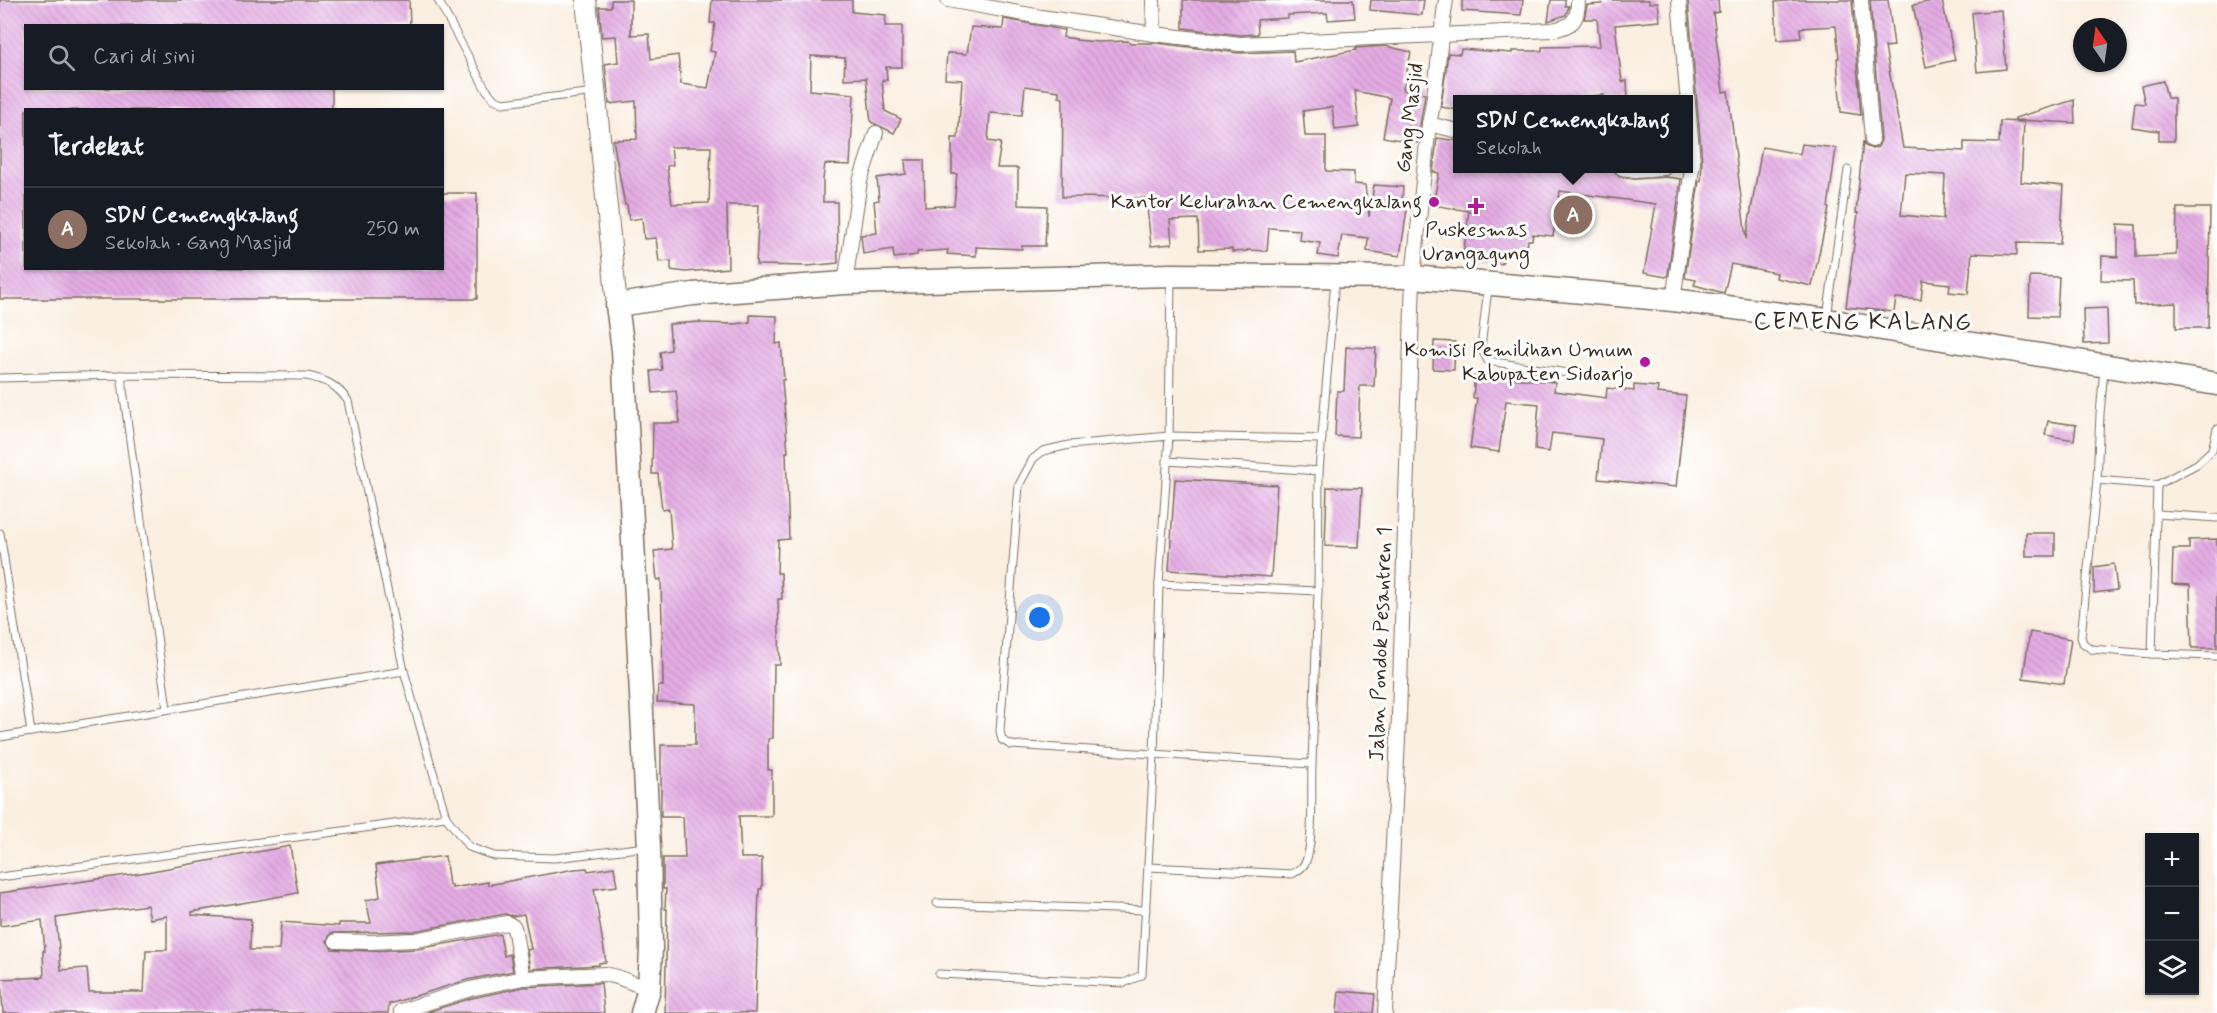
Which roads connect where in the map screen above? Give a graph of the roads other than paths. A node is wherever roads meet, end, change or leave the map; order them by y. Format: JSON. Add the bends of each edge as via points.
{"nodes":[{"id":1,"x":438,"y":0,"type":"edge"},
{"id":2,"x":586,"y":0,"type":"edge"},
{"id":3,"x":948,"y":0,"type":"edge"},
{"id":4,"x":1153,"y":0,"type":"edge"},
{"id":5,"x":1446,"y":0,"type":"edge"},
{"id":6,"x":1578,"y":0,"type":"edge"},
{"id":7,"x":1679,"y":0,"type":"edge"},
{"id":8,"x":1861,"y":0,"type":"edge"},
{"id":9,"x":1154,"y":34,"type":"junction"},
{"id":10,"x":1440,"y":35,"type":"junction"},
{"id":11,"x":596,"y":92,"type":"junction"},
{"id":12,"x":1686,"y":95,"type":"edge"},
{"id":13,"x":1429,"y":124,"type":"junction"},
{"id":14,"x":1453,"y":130,"type":"edge"},
{"id":15,"x":876,"y":133,"type":"dead end"},
{"id":16,"x":1872,"y":140,"type":"dead end"},
{"id":17,"x":1848,"y":170,"type":"dead end"},
{"id":18,"x":1690,"y":173,"type":"edge"},
{"id":19,"x":1171,"y":275,"type":"junction"},
{"id":20,"x":1335,"y":275,"type":"junction"},
{"id":21,"x":1413,"y":277,"type":"junction"},
{"id":22,"x":845,"y":283,"type":"junction"},
{"id":23,"x":1488,"y":283,"type":"junction"},
{"id":24,"x":1673,"y":300,"type":"junction"},
{"id":25,"x":617,"y":304,"type":"junction"},
{"id":26,"x":1827,"y":320,"type":"junction"},
{"id":27,"x":2105,"y":366,"type":"junction"},
{"id":28,"x":1568,"y":373,"type":"dead end"},
{"id":29,"x":121,"y":375,"type":"junction"},
{"id":30,"x":0,"y":378,"type":"edge"},
{"id":31,"x":2217,"y":384,"type":"edge"},
{"id":32,"x":2217,"y":429,"type":"edge"},
{"id":33,"x":1169,"y":436,"type":"junction"},
{"id":34,"x":1322,"y":439,"type":"junction"},
{"id":35,"x":1167,"y":461,"type":"junction"},
{"id":36,"x":1319,"y":471,"type":"junction"},
{"id":37,"x":2097,"y":480,"type":"junction"},
{"id":38,"x":2157,"y":484,"type":"junction"},
{"id":39,"x":2157,"y":514,"type":"junction"},
{"id":40,"x":2217,"y":518,"type":"edge"},
{"id":41,"x":0,"y":533,"type":"edge"},
{"id":42,"x":1159,"y":584,"type":"junction"},
{"id":43,"x":1318,"y":591,"type":"junction"},
{"id":44,"x":2152,"y":654,"type":"junction"},
{"id":45,"x":2217,"y":656,"type":"edge"},
{"id":46,"x":404,"y":671,"type":"junction"},
{"id":47,"x":167,"y":709,"type":"junction"},
{"id":48,"x":31,"y":732,"type":"junction"},
{"id":49,"x":0,"y":737,"type":"edge"},
{"id":50,"x":1154,"y":755,"type":"junction"},
{"id":51,"x":1312,"y":764,"type":"junction"},
{"id":52,"x":446,"y":817,"type":"junction"},
{"id":53,"x":649,"y":847,"type":"junction"},
{"id":54,"x":1148,"y":867,"type":"junction"},
{"id":55,"x":0,"y":877,"type":"edge"},
{"id":56,"x":937,"y":903,"type":"dead end"},
{"id":57,"x":1146,"y":910,"type":"junction"},
{"id":58,"x":336,"y":941,"type":"dead end"},
{"id":59,"x":939,"y":974,"type":"dead end"},
{"id":60,"x":523,"y":978,"type":"junction"},
{"id":61,"x":649,"y":989,"type":"junction"},
{"id":62,"x":401,"y":1011,"type":"dead end"},
{"id":63,"x":642,"y":1013,"type":"edge"},
{"id":64,"x":1385,"y":1013,"type":"edge"}],
"edges":[{"from":1,"to":11,"type":"lane","via":[[485,88],[497,101]]},
{"from":2,"to":11,"type":"main road"},
{"from":3,"to":9,"type":"street"},
{"from":4,"to":9,"type":"street"},
{"from":5,"to":10,"type":"street","name":"Gang Masjid"},
{"from":6,"to":10,"type":"street","via":[[1578,14],[1563,27]]},
{"from":7,"to":12,"type":"street"},
{"from":8,"to":16,"type":"street"},
{"from":9,"to":10,"type":"street","via":[[1240,44]]},
{"from":10,"to":13,"type":"street","name":"Gang Masjid"},
{"from":11,"to":25,"type":"main road"},
{"from":13,"to":14,"type":"street"},
{"from":13,"to":21,"type":"street","name":"Gang Masjid"},
{"from":15,"to":22,"type":"street","via":[[860,181]]},
{"from":17,"to":26,"type":"lane"},
{"from":18,"to":24,"type":"street"},
{"from":19,"to":20,"type":"main road"},
{"from":19,"to":22,"type":"main road"},
{"from":19,"to":33,"type":"lane"},
{"from":20,"to":21,"type":"main road"},
{"from":20,"to":34,"type":"lane"},
{"from":21,"to":23,"type":"main road"},
{"from":21,"to":64,"type":"street","name":"Jalan Pondok Pesantren 1","via":[[1400,717]]},
{"from":22,"to":25,"type":"main road"},
{"from":23,"to":24,"type":"main road"},
{"from":23,"to":28,"type":"lane","via":[[1481,348],[1488,362]]},
{"from":24,"to":26,"type":"main road"},
{"from":25,"to":53,"type":"main road","via":[[623,350]]},
{"from":26,"to":27,"type":"main road"},
{"from":27,"to":31,"type":"main road"},
{"from":27,"to":37,"type":"lane"},
{"from":29,"to":30,"type":"lane"},
{"from":29,"to":46,"type":"lane","via":[[307,376],[340,389],[348,401]]},
{"from":29,"to":47,"type":"lane"},
{"from":32,"to":38,"type":"lane","via":[[2212,450],[2197,464]]},
{"from":33,"to":34,"type":"lane"},
{"from":33,"to":35,"type":"lane"},
{"from":33,"to":50,"type":"lane","via":[[1043,451],[1024,472],[1018,485],[1000,731],[1002,740],[1011,745]]},
{"from":34,"to":36,"type":"lane"},
{"from":35,"to":36,"type":"lane"},
{"from":35,"to":42,"type":"lane"},
{"from":36,"to":43,"type":"lane"},
{"from":37,"to":38,"type":"lane"},
{"from":37,"to":44,"type":"lane","via":[[2081,637],[2091,649]]},
{"from":38,"to":39,"type":"lane"},
{"from":39,"to":40,"type":"lane"},
{"from":39,"to":44,"type":"lane"},
{"from":41,"to":48,"type":"lane"},
{"from":42,"to":43,"type":"lane"},
{"from":42,"to":50,"type":"lane"},
{"from":43,"to":51,"type":"lane"},
{"from":44,"to":45,"type":"lane"},
{"from":46,"to":47,"type":"lane"},
{"from":46,"to":52,"type":"lane"},
{"from":47,"to":48,"type":"lane"},
{"from":48,"to":49,"type":"lane"},
{"from":50,"to":51,"type":"lane"},
{"from":50,"to":54,"type":"lane"},
{"from":51,"to":54,"type":"lane","via":[[1309,838],[1306,862],[1299,870],[1292,874]]},
{"from":52,"to":53,"type":"lane","via":[[469,847],[494,856],[555,858]]},
{"from":52,"to":55,"type":"lane"},
{"from":53,"to":61,"type":"main road"},
{"from":54,"to":57,"type":"lane"},
{"from":56,"to":57,"type":"lane"},
{"from":57,"to":59,"type":"lane","via":[[1142,975],[1124,983]]},
{"from":58,"to":60,"type":"street","via":[[415,940],[507,923],[514,927]]},
{"from":60,"to":61,"type":"street","via":[[605,974]]},
{"from":60,"to":62,"type":"street","via":[[470,989]]},
{"from":61,"to":63,"type":"main road"}]}
